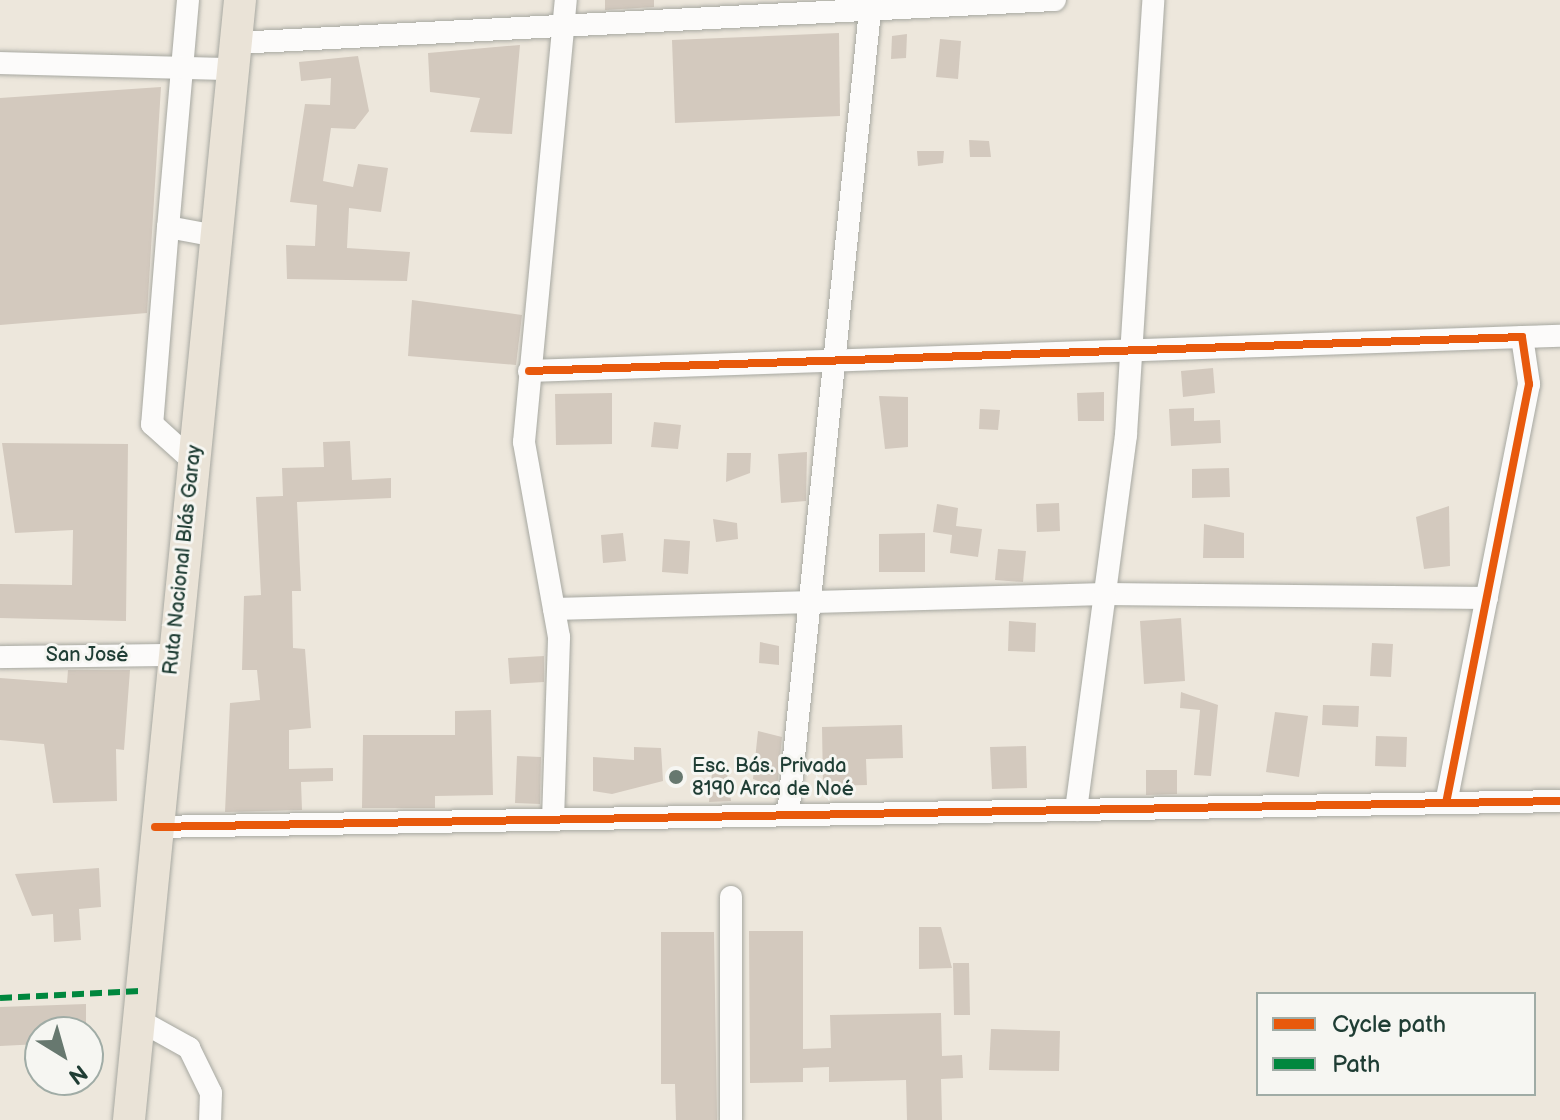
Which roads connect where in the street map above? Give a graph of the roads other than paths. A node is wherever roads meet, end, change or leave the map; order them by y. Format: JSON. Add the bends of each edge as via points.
{"nodes":[{"id":1,"x":188,"y":0,"type":"edge"},
{"id":2,"x":240,"y":0,"type":"edge"},
{"id":3,"x":566,"y":0,"type":"edge"},
{"id":4,"x":1055,"y":0,"type":"edge"},
{"id":5,"x":1153,"y":0,"type":"edge"},
{"id":6,"x":870,"y":7,"type":"edge"},
{"id":7,"x":565,"y":28,"type":"junction"},
{"id":8,"x":234,"y":56,"type":"junction"},
{"id":9,"x":0,"y":63,"type":"edge"},
{"id":10,"x":179,"y":69,"type":"junction"},
{"id":11,"x":168,"y":227,"type":"junction"},
{"id":12,"x":216,"y":236,"type":"junction"},
{"id":13,"x":1560,"y":336,"type":"edge"},
{"id":14,"x":1522,"y":337,"type":"junction"},
{"id":15,"x":1132,"y":347,"type":"junction"},
{"id":16,"x":835,"y":358,"type":"junction"},
{"id":17,"x":529,"y":371,"type":"junction"},
{"id":18,"x":193,"y":461,"type":"junction"},
{"id":19,"x":1105,"y":594,"type":"junction"},
{"id":20,"x":1487,"y":598,"type":"junction"},
{"id":21,"x":812,"y":600,"type":"junction"},
{"id":22,"x":554,"y":609,"type":"junction"},
{"id":23,"x":174,"y":655,"type":"junction"},
{"id":24,"x":0,"y":657,"type":"edge"},
{"id":25,"x":1560,"y":801,"type":"edge"},
{"id":26,"x":1446,"y":803,"type":"junction"},
{"id":27,"x":1076,"y":810,"type":"junction"},
{"id":28,"x":788,"y":815,"type":"junction"},
{"id":29,"x":553,"y":820,"type":"junction"},
{"id":30,"x":155,"y":827,"type":"junction"},
{"id":31,"x":731,"y":897,"type":"dead end"},
{"id":32,"x":137,"y":1019,"type":"junction"},
{"id":33,"x":129,"y":1120,"type":"edge"},
{"id":34,"x":210,"y":1120,"type":"edge"},
{"id":35,"x":731,"y":1120,"type":"edge"}],
"edges":[{"from":1,"to":10,"type":"street"},
{"from":2,"to":8,"type":"highway","name":"Ruta Nacional Blás Garay"},
{"from":3,"to":7,"type":"street"},
{"from":4,"to":6,"type":"street"},
{"from":5,"to":15,"type":"street"},
{"from":6,"to":7,"type":"street"},
{"from":6,"to":16,"type":"street"},
{"from":7,"to":8,"type":"street"},
{"from":7,"to":17,"type":"street"},
{"from":8,"to":10,"type":"street"},
{"from":8,"to":12,"type":"highway","name":"Ruta Nacional Blás Garay"},
{"from":9,"to":10,"type":"street"},
{"from":10,"to":11,"type":"street"},
{"from":11,"to":12,"type":"street"},
{"from":11,"to":18,"type":"street","via":[[152,424]]},
{"from":12,"to":18,"type":"highway","name":"Ruta Nacional Blás Garay"},
{"from":13,"to":14,"type":"street"},
{"from":14,"to":15,"type":"street"},
{"from":14,"to":20,"type":"street","via":[[1529,384]]},
{"from":15,"to":16,"type":"street"},
{"from":15,"to":19,"type":"street"},
{"from":16,"to":17,"type":"street"},
{"from":16,"to":21,"type":"street"},
{"from":17,"to":22,"type":"street","via":[[524,442]]},
{"from":18,"to":23,"type":"highway","name":"Ruta Nacional Blás Garay"},
{"from":19,"to":20,"type":"street"},
{"from":19,"to":21,"type":"street"},
{"from":19,"to":27,"type":"street"},
{"from":20,"to":26,"type":"street"},
{"from":21,"to":22,"type":"street"},
{"from":21,"to":28,"type":"street"},
{"from":22,"to":29,"type":"street"},
{"from":23,"to":24,"type":"street","name":"San José"},
{"from":23,"to":30,"type":"highway","name":"Ruta Nacional Blás Garay"},
{"from":25,"to":26,"type":"street"},
{"from":26,"to":27,"type":"street"},
{"from":27,"to":28,"type":"street"},
{"from":28,"to":29,"type":"street"},
{"from":29,"to":30,"type":"street"},
{"from":30,"to":32,"type":"highway","name":"Ruta Nacional Blás Garay"},
{"from":31,"to":35,"type":"street"},
{"from":32,"to":33,"type":"highway","name":"Ruta Nacional Blás Garay"},
{"from":32,"to":34,"type":"street","via":[[189,1048],[211,1093]]}]}
